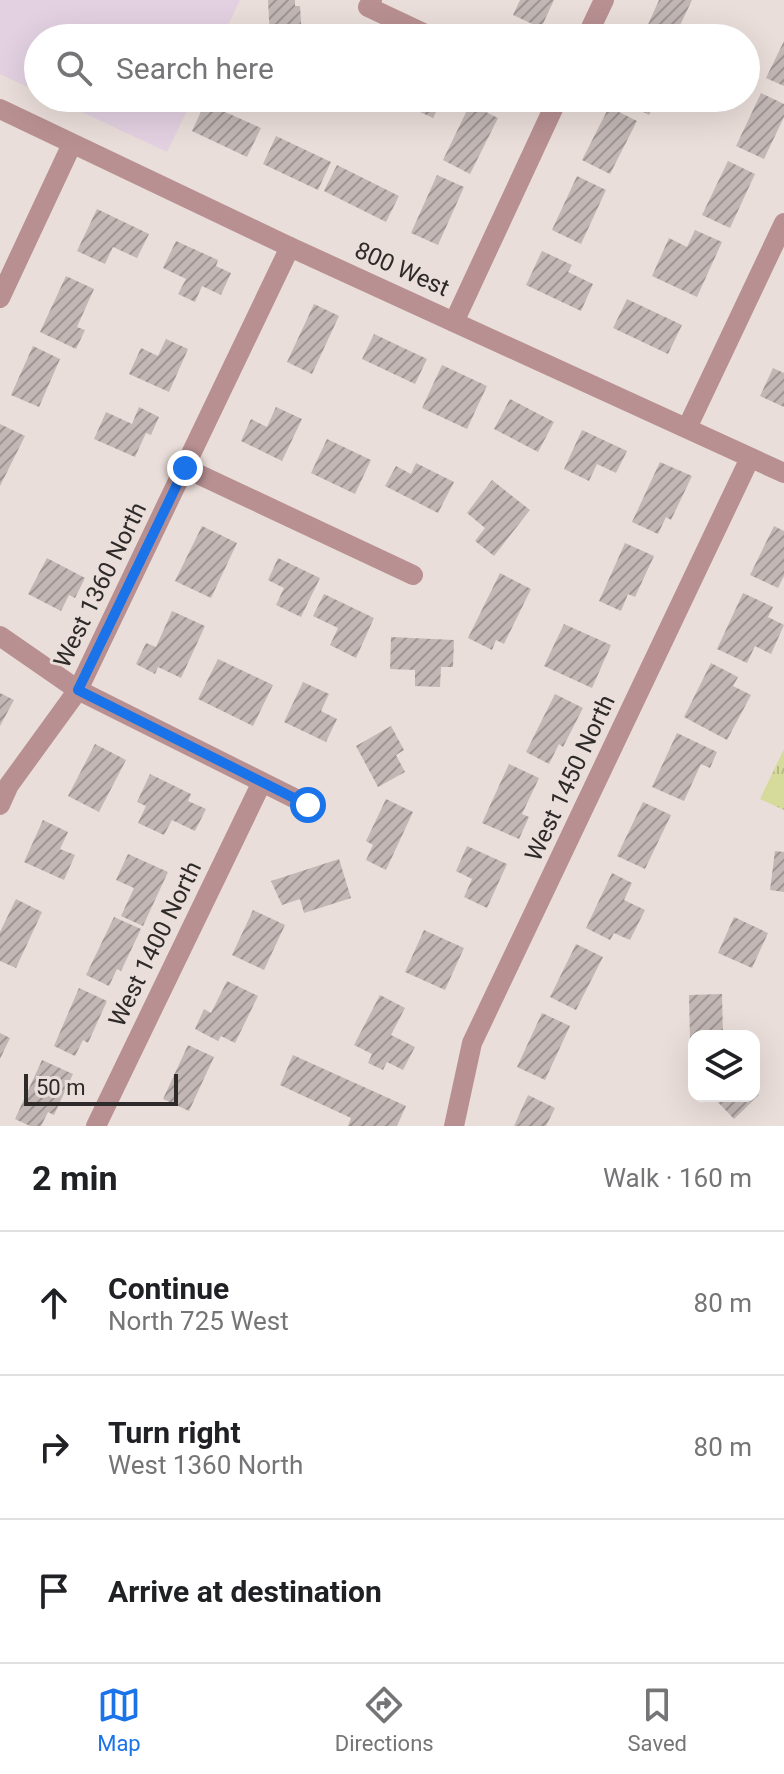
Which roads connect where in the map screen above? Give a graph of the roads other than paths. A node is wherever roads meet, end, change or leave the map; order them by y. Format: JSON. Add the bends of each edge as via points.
{"nodes":[{"id":1,"x":604,"y":0,"type":"edge"},
{"id":2,"x":370,"y":4,"type":"edge"},
{"id":3,"x":408,"y":24,"type":"edge"},
{"id":4,"x":593,"y":24,"type":"edge"},
{"id":5,"x":0,"y":109,"type":"edge"},
{"id":6,"x":552,"y":112,"type":"edge"},
{"id":7,"x":72,"y":144,"type":"junction"},
{"id":8,"x":784,"y":223,"type":"edge"},
{"id":9,"x":290,"y":247,"type":"junction"},
{"id":10,"x":0,"y":298,"type":"edge"},
{"id":11,"x":454,"y":322,"type":"junction"},
{"id":12,"x":687,"y":428,"type":"junction"},
{"id":13,"x":750,"y":458,"type":"junction"},
{"id":14,"x":185,"y":468,"type":"junction"},
{"id":15,"x":784,"y":473,"type":"edge"},
{"id":16,"x":413,"y":575,"type":"dead end"},
{"id":17,"x":0,"y":636,"type":"edge"},
{"id":18,"x":78,"y":690,"type":"junction"},
{"id":19,"x":261,"y":784,"type":"junction"},
{"id":20,"x":0,"y":805,"type":"edge"},
{"id":21,"x":308,"y":805,"type":"dead end"},
{"id":22,"x":96,"y":1126,"type":"edge"},
{"id":23,"x":454,"y":1126,"type":"edge"}],
"edges":[{"from":1,"to":4,"type":"street"},
{"from":2,"to":3,"type":"street"},
{"from":5,"to":7,"type":"street","name":"800 West"},
{"from":6,"to":11,"type":"street"},
{"from":7,"to":9,"type":"street","name":"800 West"},
{"from":7,"to":10,"type":"street"},
{"from":8,"to":12,"type":"street"},
{"from":9,"to":11,"type":"street","name":"800 West"},
{"from":9,"to":14,"type":"street","name":"West 1360 North"},
{"from":11,"to":12,"type":"street","name":"800 West"},
{"from":12,"to":13,"type":"street","name":"800 West"},
{"from":13,"to":15,"type":"street","name":"800 West"},
{"from":13,"to":23,"type":"street","name":"West 1450 North","via":[[472,1043]]},
{"from":14,"to":16,"type":"street"},
{"from":14,"to":18,"type":"street","name":"West 1360 North"},
{"from":17,"to":18,"type":"street"},
{"from":18,"to":19,"type":"street"},
{"from":18,"to":20,"type":"street","name":"West 1360 North"},
{"from":19,"to":21,"type":"street"},
{"from":19,"to":22,"type":"street","name":"West 1400 North"}]}
